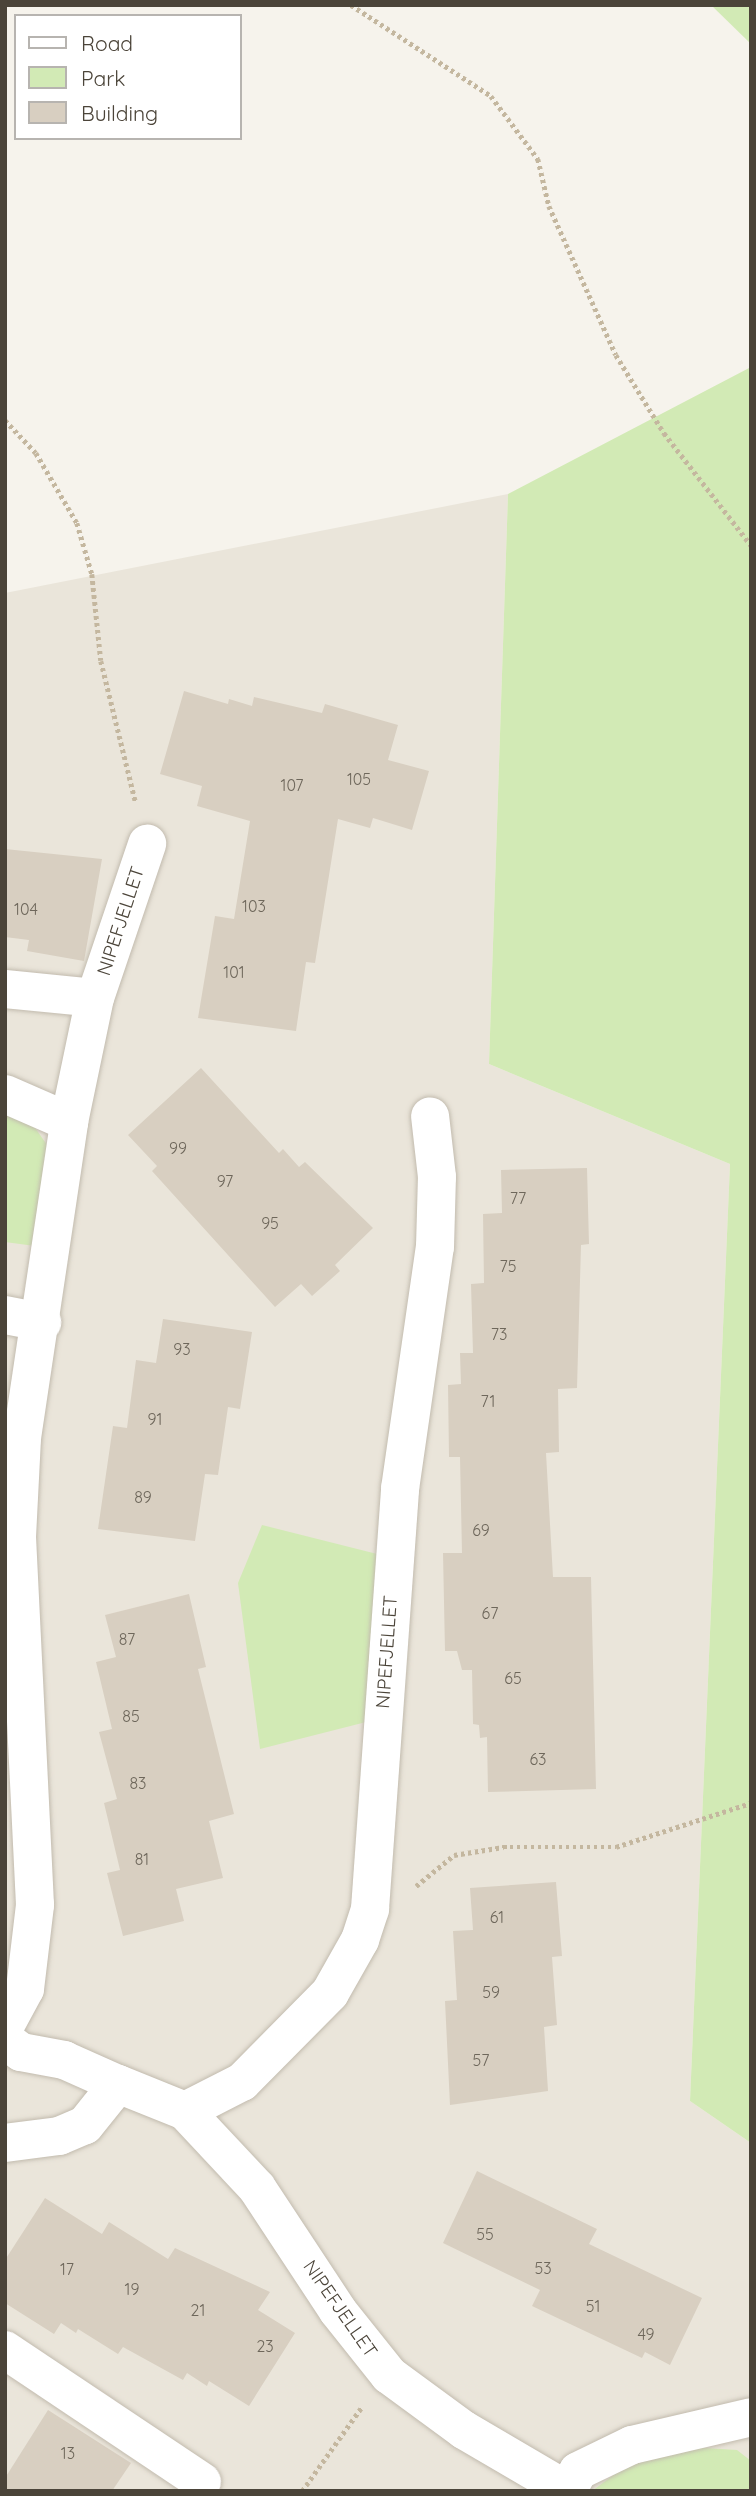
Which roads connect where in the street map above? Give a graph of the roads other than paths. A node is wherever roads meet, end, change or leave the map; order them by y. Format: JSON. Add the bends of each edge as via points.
{"nodes":[{"id":1,"x":147,"y":844,"type":"road end"},
{"id":2,"x":5,"y":989,"type":"edge"},
{"id":3,"x":95,"y":998,"type":"junction"},
{"id":4,"x":5,"y":1094,"type":"edge"},
{"id":5,"x":430,"y":1116,"type":"dead end"},
{"id":6,"x":69,"y":1122,"type":"junction"},
{"id":7,"x":5,"y":1315,"type":"edge"},
{"id":8,"x":42,"y":1322,"type":"junction"},
{"id":9,"x":13,"y":1462,"type":"edge"},
{"id":10,"x":15,"y":1682,"type":"edge"},
{"id":11,"x":5,"y":2026,"type":"edge"},
{"id":12,"x":5,"y":2040,"type":"edge"},
{"id":13,"x":118,"y":2084,"type":"junction"},
{"id":14,"x":185,"y":2111,"type":"junction"},
{"id":15,"x":5,"y":2143,"type":"edge"},
{"id":16,"x":5,"y":2350,"type":"edge"},
{"id":17,"x":746,"y":2421,"type":"edge"},
{"id":18,"x":202,"y":2482,"type":"dead end"},
{"id":19,"x":568,"y":2490,"type":"edge"}],
"edges":[{"from":1,"to":3,"type":"lane","name":"NIPEFJELLET"},
{"from":2,"to":3,"type":"lane","name":"NIPEFJELLET"},
{"from":3,"to":6,"type":"lane","name":"NIPEFJELLET"},
{"from":4,"to":6,"type":"lane"},
{"from":5,"to":14,"type":"lane","name":"NIPEFJELLET","via":[[437,1177],[434,1259],[400,1489],[372,1899],[360,1940],[330,1993],[242,2082]]},
{"from":6,"to":8,"type":"lane","name":"NIPEFJELLET"},
{"from":7,"to":8,"type":"lane"},
{"from":8,"to":9,"type":"lane","name":"NIPEFJELLET"},
{"from":9,"to":10,"type":"lane","name":"NIPEFJELLET"},
{"from":10,"to":11,"type":"lane","name":"NIPEFJELLET","via":[[35,1905],[25,1989]]},
{"from":12,"to":13,"type":"lane","name":"NIPEFJELLET","via":[[22,2052],[64,2060]]},
{"from":13,"to":14,"type":"lane","name":"NIPEFJELLET"},
{"from":13,"to":15,"type":"lane","via":[[85,2125],[59,2136]]},
{"from":14,"to":19,"type":"lane","name":"NIPEFJELLET","via":[[257,2188],[358,2339],[389,2375],[464,2430]]},
{"from":16,"to":18,"type":"lane"},
{"from":17,"to":19,"type":"lane","name":"NIPEFJELLET","via":[[632,2445],[578,2471]]}]}
